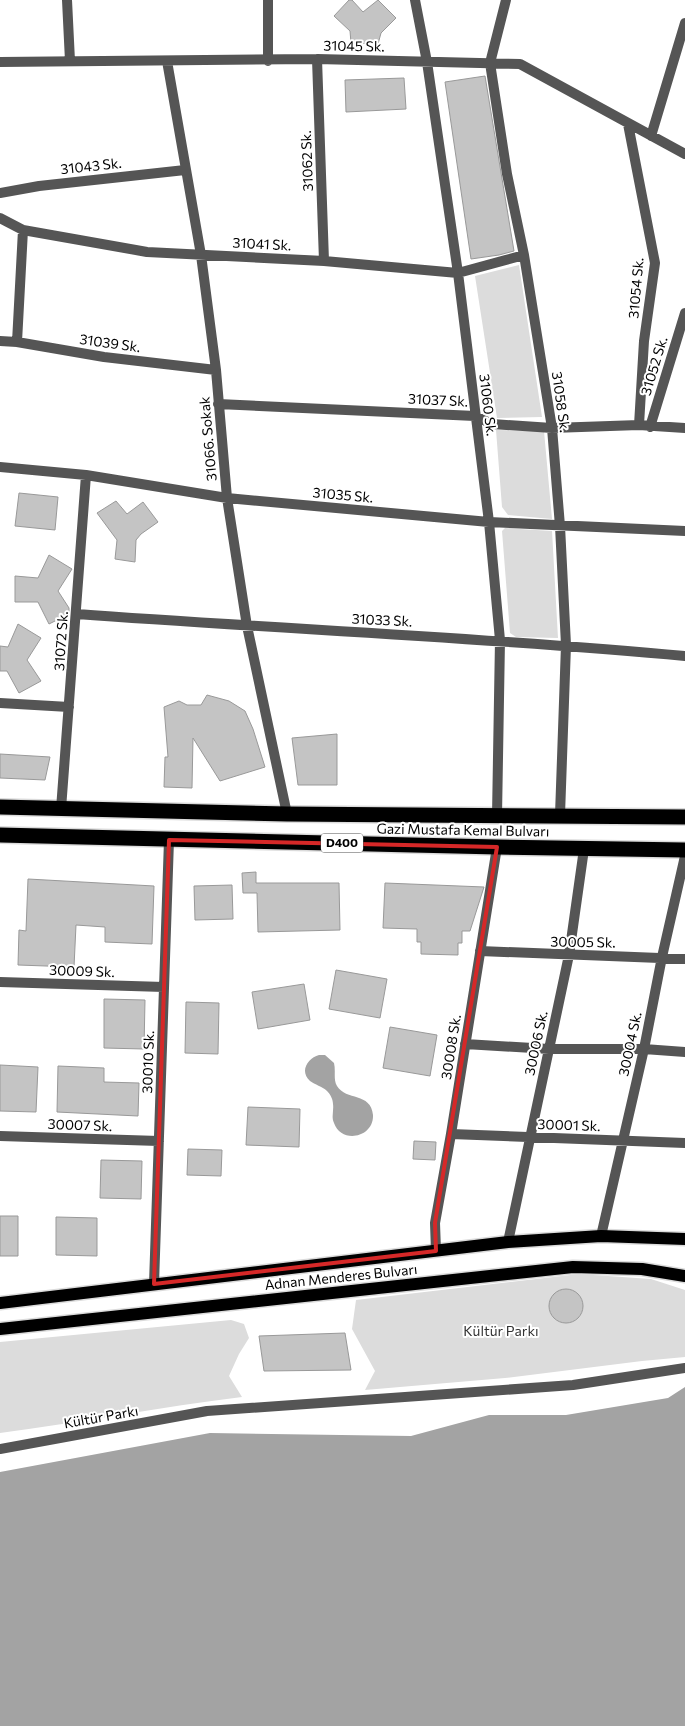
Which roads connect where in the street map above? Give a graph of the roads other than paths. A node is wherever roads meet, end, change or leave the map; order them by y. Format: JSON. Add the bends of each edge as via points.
{"nodes":[{"id":1,"x":67,"y":0,"type":"edge"},
{"id":2,"x":268,"y":0,"type":"edge"},
{"id":3,"x":415,"y":0,"type":"edge"},
{"id":4,"x":506,"y":0,"type":"edge"},
{"id":5,"x":685,"y":23,"type":"edge"},
{"id":6,"x":317,"y":59,"type":"junction"},
{"id":7,"x":268,"y":60,"type":"junction"},
{"id":8,"x":70,"y":61,"type":"junction"},
{"id":9,"x":167,"y":61,"type":"junction"},
{"id":10,"x":0,"y":62,"type":"edge"},
{"id":11,"x":427,"y":62,"type":"junction"},
{"id":12,"x":490,"y":63,"type":"junction"},
{"id":13,"x":628,"y":124,"type":"junction"},
{"id":14,"x":651,"y":136,"type":"junction"},
{"id":15,"x":685,"y":154,"type":"edge"},
{"id":16,"x":185,"y":170,"type":"junction"},
{"id":17,"x":0,"y":194,"type":"edge"},
{"id":18,"x":0,"y":218,"type":"edge"},
{"id":19,"x":23,"y":230,"type":"junction"},
{"id":20,"x":201,"y":255,"type":"junction"},
{"id":21,"x":524,"y":255,"type":"junction"},
{"id":22,"x":324,"y":261,"type":"junction"},
{"id":23,"x":458,"y":273,"type":"junction"},
{"id":24,"x":685,"y":312,"type":"edge"},
{"id":25,"x":0,"y":341,"type":"edge"},
{"id":26,"x":17,"y":342,"type":"junction"},
{"id":27,"x":216,"y":370,"type":"junction"},
{"id":28,"x":218,"y":404,"type":"junction"},
{"id":29,"x":475,"y":416,"type":"junction"},
{"id":30,"x":639,"y":425,"type":"junction"},
{"id":31,"x":650,"y":427,"type":"junction"},
{"id":32,"x":552,"y":428,"type":"junction"},
{"id":33,"x":685,"y":428,"type":"edge"},
{"id":34,"x":0,"y":467,"type":"edge"},
{"id":35,"x":86,"y":475,"type":"junction"},
{"id":36,"x":227,"y":498,"type":"junction"},
{"id":37,"x":489,"y":522,"type":"junction"},
{"id":38,"x":560,"y":526,"type":"junction"},
{"id":39,"x":685,"y":531,"type":"edge"},
{"id":40,"x":77,"y":614,"type":"junction"},
{"id":41,"x":247,"y":626,"type":"junction"},
{"id":42,"x":500,"y":640,"type":"junction"},
{"id":43,"x":566,"y":645,"type":"junction"},
{"id":44,"x":685,"y":656,"type":"edge"},
{"id":45,"x":0,"y":703,"type":"edge"},
{"id":46,"x":69,"y":708,"type":"junction"},
{"id":47,"x":0,"y":808,"type":"edge"},
{"id":48,"x":61,"y":809,"type":"junction"},
{"id":49,"x":287,"y":814,"type":"junction"},
{"id":50,"x":560,"y":814,"type":"junction"},
{"id":51,"x":497,"y":816,"type":"junction"},
{"id":52,"x":685,"y":817,"type":"edge"},
{"id":53,"x":0,"y":835,"type":"edge"},
{"id":54,"x":169,"y":840,"type":"junction"},
{"id":55,"x":497,"y":847,"type":"junction"},
{"id":56,"x":584,"y":849,"type":"junction"},
{"id":57,"x":685,"y":850,"type":"edge"},
{"id":58,"x":685,"y":856,"type":"edge"},
{"id":59,"x":480,"y":952,"type":"junction"},
{"id":60,"x":569,"y":956,"type":"junction"},
{"id":61,"x":662,"y":957,"type":"junction"},
{"id":62,"x":685,"y":959,"type":"edge"},
{"id":63,"x":0,"y":982,"type":"edge"},
{"id":64,"x":164,"y":987,"type":"junction"},
{"id":65,"x":465,"y":1044,"type":"junction"},
{"id":66,"x":549,"y":1049,"type":"junction"},
{"id":67,"x":644,"y":1049,"type":"junction"},
{"id":68,"x":685,"y":1052,"type":"edge"},
{"id":69,"x":451,"y":1134,"type":"junction"},
{"id":70,"x":0,"y":1136,"type":"edge"},
{"id":71,"x":531,"y":1137,"type":"junction"},
{"id":72,"x":159,"y":1141,"type":"junction"},
{"id":73,"x":623,"y":1141,"type":"junction"},
{"id":74,"x":685,"y":1143,"type":"edge"},
{"id":75,"x":685,"y":1231,"type":"edge"},
{"id":76,"x":601,"y":1236,"type":"junction"},
{"id":77,"x":679,"y":1239,"type":"edge"},
{"id":78,"x":508,"y":1242,"type":"junction"},
{"id":79,"x":436,"y":1251,"type":"junction"},
{"id":80,"x":685,"y":1276,"type":"edge"},
{"id":81,"x":154,"y":1284,"type":"junction"},
{"id":82,"x":0,"y":1303,"type":"edge"},
{"id":83,"x":0,"y":1329,"type":"edge"},
{"id":84,"x":685,"y":1368,"type":"edge"},
{"id":85,"x":0,"y":1449,"type":"edge"}],
"edges":[{"from":1,"to":8,"type":"street"},
{"from":2,"to":7,"type":"street"},
{"from":3,"to":11,"type":"street","name":"31060 Sk."},
{"from":4,"to":12,"type":"street","name":"31058 Sk."},
{"from":5,"to":14,"type":"street"},
{"from":6,"to":7,"type":"street","name":"31045 Sk."},
{"from":6,"to":11,"type":"street","name":"31045 Sk."},
{"from":6,"to":22,"type":"street","name":"31062 Sk."},
{"from":7,"to":9,"type":"street","name":"31045 Sk."},
{"from":8,"to":9,"type":"street","name":"31045 Sk."},
{"from":8,"to":10,"type":"street","name":"31045 Sk."},
{"from":9,"to":16,"type":"street","name":"31066. Sokak"},
{"from":11,"to":12,"type":"street","name":"31045 Sk."},
{"from":11,"to":23,"type":"street","name":"31060 Sk."},
{"from":12,"to":13,"type":"street","name":"31045 Sk.","via":[[520,64]]},
{"from":12,"to":21,"type":"street","name":"31058 Sk.","via":[[507,174]]},
{"from":13,"to":14,"type":"street","name":"31045 Sk."},
{"from":13,"to":30,"type":"street","name":"31054 Sk.","via":[[655,263],[644,341]]},
{"from":14,"to":15,"type":"street","name":"31045 Sk."},
{"from":16,"to":17,"type":"street","name":"31043 Sk.","via":[[39,186]]},
{"from":16,"to":20,"type":"street","name":"31066. Sokak"},
{"from":18,"to":19,"type":"street","name":"31041 Sk."},
{"from":19,"to":20,"type":"street","name":"31041 Sk.","via":[[147,252]]},
{"from":19,"to":26,"type":"street"},
{"from":20,"to":22,"type":"street","name":"31041 Sk."},
{"from":20,"to":27,"type":"street","name":"31066. Sokak"},
{"from":21,"to":23,"type":"street","name":"31041 Sk."},
{"from":21,"to":32,"type":"street","name":"31058 Sk."},
{"from":22,"to":23,"type":"street","name":"31041 Sk."},
{"from":23,"to":29,"type":"street","name":"31060 Sk."},
{"from":24,"to":31,"type":"street","name":"31052 Sk."},
{"from":25,"to":26,"type":"street","name":"31039 Sk."},
{"from":26,"to":27,"type":"street","name":"31039 Sk.","via":[[104,357]]},
{"from":27,"to":28,"type":"street","name":"31066. Sokak"},
{"from":28,"to":29,"type":"street","name":"31037 Sk."},
{"from":28,"to":36,"type":"street","name":"31066. Sokak"},
{"from":29,"to":32,"type":"street","name":"31037 Sk.","via":[[492,424]]},
{"from":29,"to":37,"type":"street","name":"31060 Sk."},
{"from":30,"to":31,"type":"street","name":"31037 Sk."},
{"from":30,"to":32,"type":"street","name":"31037 Sk."},
{"from":31,"to":33,"type":"street","name":"31037 Sk."},
{"from":32,"to":38,"type":"street","name":"31058 Sk."},
{"from":34,"to":35,"type":"street","name":"31035 Sk."},
{"from":35,"to":36,"type":"street","name":"31035 Sk."},
{"from":35,"to":40,"type":"street","name":"31072 Sk."},
{"from":36,"to":37,"type":"street","name":"31035 Sk."},
{"from":36,"to":41,"type":"street","name":"31066. Sokak"},
{"from":37,"to":38,"type":"street","name":"31035 Sk."},
{"from":37,"to":42,"type":"street","name":"31060 Sk."},
{"from":38,"to":39,"type":"street","name":"31035 Sk."},
{"from":38,"to":43,"type":"street","name":"31058 Sk."},
{"from":40,"to":41,"type":"street","name":"31033 Sk."},
{"from":40,"to":46,"type":"street","name":"31072 Sk."},
{"from":41,"to":42,"type":"street","name":"31033 Sk."},
{"from":41,"to":49,"type":"street","name":"31066. Sokak"},
{"from":42,"to":43,"type":"street","name":"31033 Sk."},
{"from":42,"to":51,"type":"street","name":"31060 Sk."},
{"from":43,"to":44,"type":"street","name":"31033 Sk."},
{"from":43,"to":50,"type":"street","name":"31058 Sk."},
{"from":45,"to":46,"type":"street"},
{"from":46,"to":48,"type":"street","name":"31072 Sk."},
{"from":47,"to":48,"type":"highway","name":"Gazi Mustafa Kemal Bulvarı","number":"D400"},
{"from":48,"to":49,"type":"highway","name":"Gazi Mustafa Kemal Bulvarı","number":"D400"},
{"from":49,"to":51,"type":"highway","name":"Gazi Mustafa Kemal Bulvarı","number":"D400"},
{"from":50,"to":51,"type":"highway","name":"Gazi Mustafa Kemal Bulvarı","number":"D400"},
{"from":50,"to":52,"type":"highway","name":"Gazi Mustafa Kemal Bulvarı","number":"D400"},
{"from":53,"to":54,"type":"highway","name":"Gazi Mustafa Kemal Bulvarı","number":"D400"},
{"from":54,"to":55,"type":"highway","name":"Gazi Mustafa Kemal Bulvarı","number":"D400"},
{"from":54,"to":64,"type":"street","name":"30010 Sk."},
{"from":55,"to":56,"type":"highway","name":"Gazi Mustafa Kemal Bulvarı","number":"D400"},
{"from":55,"to":59,"type":"street","name":"30008 Sk."},
{"from":56,"to":57,"type":"highway","name":"Gazi Mustafa Kemal Bulvarı","number":"D400"},
{"from":56,"to":60,"type":"street","name":"30006 Sk."},
{"from":58,"to":61,"type":"street","name":"30004 Sk."},
{"from":59,"to":60,"type":"street","name":"30005 Sk."},
{"from":59,"to":65,"type":"street","name":"30008 Sk."},
{"from":60,"to":61,"type":"street","name":"30005 Sk."},
{"from":60,"to":66,"type":"street","name":"30006 Sk."},
{"from":61,"to":62,"type":"street","name":"30005 Sk."},
{"from":61,"to":67,"type":"street","name":"30004 Sk."},
{"from":63,"to":64,"type":"street","name":"30009 Sk."},
{"from":64,"to":72,"type":"street","name":"30010 Sk."},
{"from":65,"to":66,"type":"street"},
{"from":65,"to":69,"type":"street","name":"30008 Sk."},
{"from":66,"to":67,"type":"street"},
{"from":66,"to":71,"type":"street","name":"30006 Sk."},
{"from":67,"to":68,"type":"street"},
{"from":67,"to":73,"type":"street","name":"30004 Sk."},
{"from":69,"to":71,"type":"street","name":"30001 Sk."},
{"from":69,"to":79,"type":"street","name":"30008 Sk.","via":[[435,1223]]},
{"from":70,"to":72,"type":"street","name":"30007 Sk."},
{"from":71,"to":73,"type":"street","name":"30001 Sk."},
{"from":71,"to":78,"type":"street","name":"30006 Sk."},
{"from":72,"to":81,"type":"street","name":"30010 Sk."},
{"from":73,"to":74,"type":"street","name":"30001 Sk."},
{"from":73,"to":76,"type":"street","name":"30004 Sk."},
{"from":75,"to":77,"type":"main road"},
{"from":76,"to":77,"type":"main road","name":"Adnan Menderes Bulvarı"},
{"from":76,"to":78,"type":"main road","name":"Adnan Menderes Bulvarı"},
{"from":78,"to":79,"type":"main road","name":"Adnan Menderes Bulvarı"},
{"from":79,"to":81,"type":"main road","name":"Adnan Menderes Bulvarı"},
{"from":80,"to":83,"type":"main road","name":"Adnan Menderes Bulvarı","via":[[642,1269],[573,1267]]},
{"from":81,"to":82,"type":"main road","name":"Adnan Menderes Bulvarı"},
{"from":84,"to":85,"type":"street","name":"Kültür Parkı","via":[[574,1386],[207,1412]]}]}
